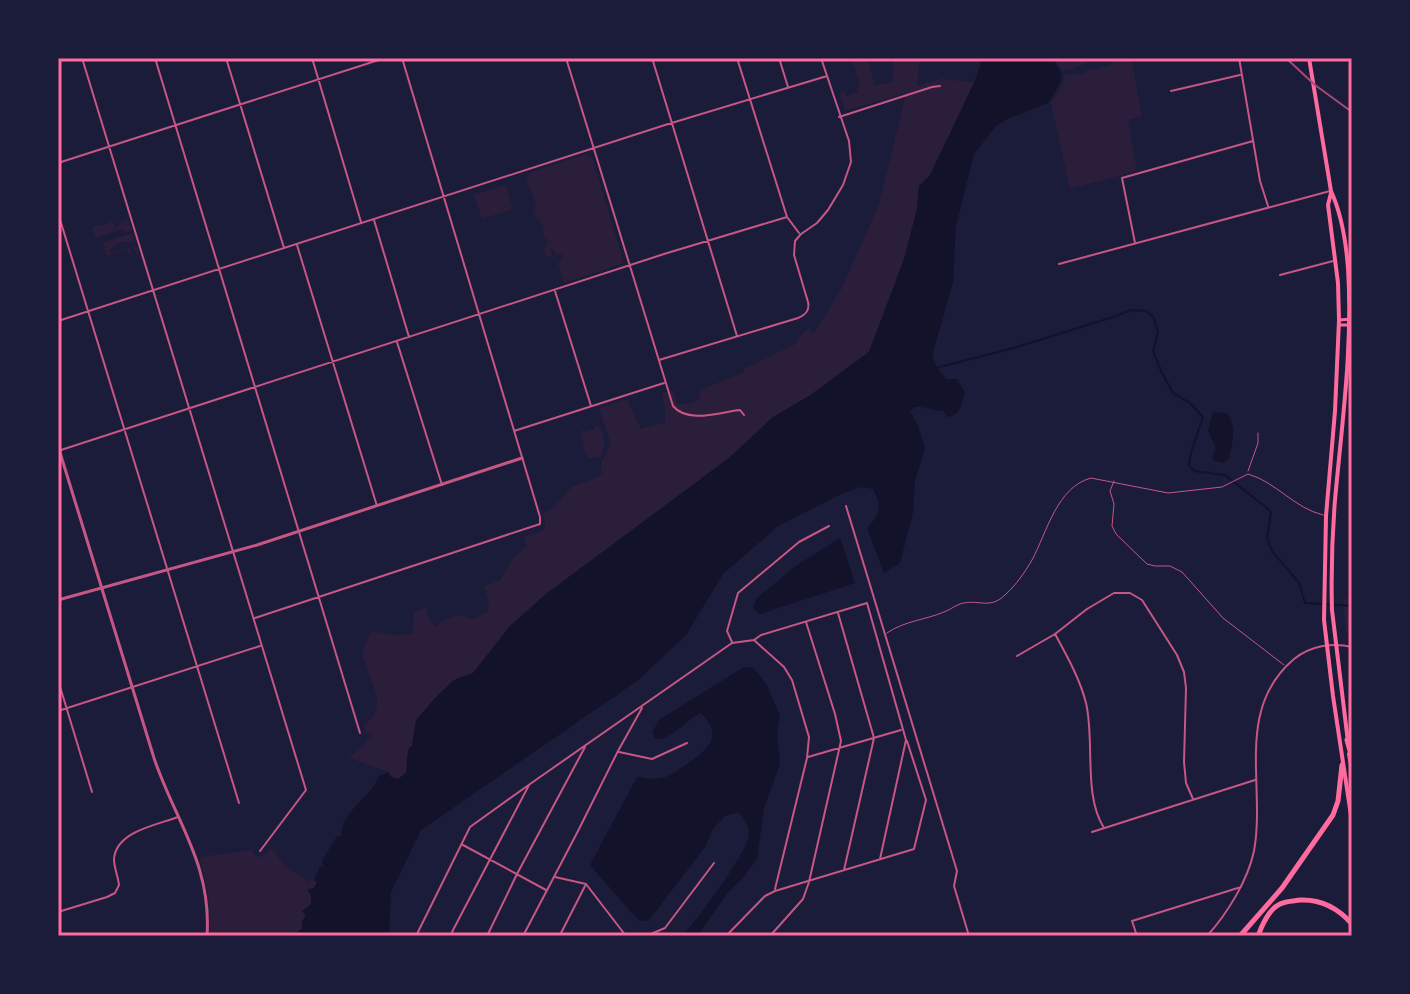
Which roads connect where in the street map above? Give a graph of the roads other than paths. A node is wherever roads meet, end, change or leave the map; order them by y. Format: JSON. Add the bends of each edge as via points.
{"nodes":[{"id":1,"x":82,"y":58,"type":"edge"},
{"id":2,"x":155,"y":58,"type":"edge"},
{"id":3,"x":226,"y":58,"type":"edge"},
{"id":4,"x":312,"y":58,"type":"edge"},
{"id":5,"x":385,"y":58,"type":"edge"},
{"id":6,"x":402,"y":58,"type":"edge"},
{"id":7,"x":566,"y":58,"type":"edge"},
{"id":8,"x":652,"y":58,"type":"edge"},
{"id":9,"x":737,"y":58,"type":"edge"},
{"id":10,"x":779,"y":58,"type":"edge"},
{"id":11,"x":821,"y":58,"type":"edge"},
{"id":12,"x":1239,"y":58,"type":"edge"},
{"id":13,"x":1309,"y":58,"type":"edge"},
{"id":14,"x":1241,"y":74,"type":"junction"},
{"id":15,"x":827,"y":76,"type":"junction"},
{"id":16,"x":318,"y":79,"type":"junction"},
{"id":17,"x":940,"y":86,"type":"dead end"},
{"id":18,"x":788,"y":88,"type":"junction"},
{"id":19,"x":1171,"y":91,"type":"dead end"},
{"id":20,"x":750,"y":99,"type":"junction"},
{"id":21,"x":240,"y":104,"type":"junction"},
{"id":22,"x":839,"y":117,"type":"junction"},
{"id":23,"x":672,"y":123,"type":"junction"},
{"id":24,"x":175,"y":125,"type":"junction"},
{"id":25,"x":1253,"y":141,"type":"junction"},
{"id":26,"x":109,"y":146,"type":"junction"},
{"id":27,"x":594,"y":148,"type":"junction"},
{"id":28,"x":58,"y":163,"type":"edge"},
{"id":29,"x":1331,"y":191,"type":"junction"},
{"id":30,"x":444,"y":196,"type":"junction"},
{"id":31,"x":1269,"y":207,"type":"junction"},
{"id":32,"x":58,"y":213,"type":"edge"},
{"id":33,"x":787,"y":217,"type":"junction"},
{"id":34,"x":373,"y":219,"type":"junction"},
{"id":35,"x":362,"y":223,"type":"junction"},
{"id":36,"x":801,"y":234,"type":"junction"},
{"id":37,"x":708,"y":241,"type":"junction"},
{"id":38,"x":1135,"y":243,"type":"junction"},
{"id":39,"x":297,"y":244,"type":"junction"},
{"id":40,"x":284,"y":248,"type":"junction"},
{"id":41,"x":1346,"y":251,"type":"junction"},
{"id":42,"x":1335,"y":261,"type":"junction"},
{"id":43,"x":1059,"y":264,"type":"dead end"},
{"id":44,"x":629,"y":266,"type":"junction"},
{"id":45,"x":219,"y":269,"type":"junction"},
{"id":46,"x":1352,"y":272,"type":"edge"},
{"id":47,"x":1280,"y":275,"type":"dead end"},
{"id":48,"x":555,"y":290,"type":"junction"},
{"id":49,"x":153,"y":291,"type":"junction"},
{"id":50,"x":87,"y":311,"type":"junction"},
{"id":51,"x":479,"y":314,"type":"junction"},
{"id":52,"x":58,"y":321,"type":"edge"},
{"id":53,"x":1339,"y":322,"type":"junction"},
{"id":54,"x":1350,"y":322,"type":"edge"},
{"id":55,"x":409,"y":337,"type":"junction"},
{"id":56,"x":737,"y":337,"type":"junction"},
{"id":57,"x":397,"y":341,"type":"junction"},
{"id":58,"x":658,"y":361,"type":"junction"},
{"id":59,"x":333,"y":362,"type":"junction"},
{"id":60,"x":665,"y":382,"type":"junction"},
{"id":61,"x":255,"y":387,"type":"junction"},
{"id":62,"x":591,"y":406,"type":"junction"},
{"id":63,"x":190,"y":408,"type":"junction"},
{"id":64,"x":744,"y":415,"type":"dead end"},
{"id":65,"x":125,"y":429,"type":"junction"},
{"id":66,"x":514,"y":431,"type":"junction"},
{"id":67,"x":1258,"y":433,"type":"dead end"},
{"id":68,"x":58,"y":449,"type":"edge"},
{"id":69,"x":522,"y":458,"type":"junction"},
{"id":70,"x":1248,"y":474,"type":"junction"},
{"id":71,"x":1114,"y":481,"type":"junction"},
{"id":72,"x":442,"y":485,"type":"junction"},
{"id":73,"x":377,"y":506,"type":"junction"},
{"id":74,"x":846,"y":506,"type":"dead end"},
{"id":75,"x":1326,"y":516,"type":"junction"},
{"id":76,"x":1334,"y":518,"type":"junction"},
{"id":77,"x":829,"y":526,"type":"dead end"},
{"id":78,"x":299,"y":532,"type":"junction"},
{"id":79,"x":233,"y":552,"type":"junction"},
{"id":80,"x":168,"y":571,"type":"junction"},
{"id":81,"x":102,"y":588,"type":"junction"},
{"id":82,"x":319,"y":598,"type":"junction"},
{"id":83,"x":58,"y":600,"type":"edge"},
{"id":84,"x":838,"y":612,"type":"junction"},
{"id":85,"x":254,"y":618,"type":"junction"},
{"id":86,"x":806,"y":621,"type":"junction"},
{"id":87,"x":1055,"y":634,"type":"junction"},
{"id":88,"x":884,"y":635,"type":"junction"},
{"id":89,"x":754,"y":640,"type":"junction"},
{"id":90,"x":732,"y":643,"type":"junction"},
{"id":91,"x":262,"y":645,"type":"junction"},
{"id":92,"x":1327,"y":645,"type":"junction"},
{"id":93,"x":1335,"y":645,"type":"junction"},
{"id":94,"x":1352,"y":647,"type":"edge"},
{"id":95,"x":1017,"y":656,"type":"dead end"},
{"id":96,"x":197,"y":666,"type":"junction"},
{"id":97,"x":1286,"y":667,"type":"junction"},
{"id":98,"x":58,"y":680,"type":"edge"},
{"id":99,"x":132,"y":687,"type":"junction"},
{"id":100,"x":642,"y":707,"type":"junction"},
{"id":101,"x":67,"y":708,"type":"junction"},
{"id":102,"x":58,"y":711,"type":"edge"},
{"id":103,"x":904,"y":729,"type":"junction"},
{"id":104,"x":360,"y":733,"type":"dead end"},
{"id":105,"x":874,"y":738,"type":"junction"},
{"id":106,"x":906,"y":740,"type":"junction"},
{"id":107,"x":1347,"y":740,"type":"junction"},
{"id":108,"x":687,"y":743,"type":"dead end"},
{"id":109,"x":586,"y":746,"type":"junction"},
{"id":110,"x":840,"y":748,"type":"junction"},
{"id":111,"x":618,"y":751,"type":"junction"},
{"id":112,"x":807,"y":758,"type":"junction"},
{"id":113,"x":1352,"y":758,"type":"edge"},
{"id":114,"x":1342,"y":765,"type":"junction"},
{"id":115,"x":1352,"y":771,"type":"edge"},
{"id":116,"x":1256,"y":780,"type":"junction"},
{"id":117,"x":530,"y":784,"type":"junction"},
{"id":118,"x":92,"y":792,"type":"dead end"},
{"id":119,"x":1193,"y":799,"type":"junction"},
{"id":120,"x":239,"y":803,"type":"dead end"},
{"id":121,"x":179,"y":816,"type":"junction"},
{"id":122,"x":1352,"y":822,"type":"edge"},
{"id":123,"x":1104,"y":828,"type":"junction"},
{"id":124,"x":1092,"y":832,"type":"dead end"},
{"id":125,"x":462,"y":844,"type":"junction"},
{"id":126,"x":260,"y":851,"type":"dead end"},
{"id":127,"x":490,"y":858,"type":"junction"},
{"id":128,"x":880,"y":859,"type":"junction"},
{"id":129,"x":714,"y":863,"type":"dead end"},
{"id":130,"x":844,"y":870,"type":"junction"},
{"id":131,"x":517,"y":874,"type":"junction"},
{"id":132,"x":553,"y":877,"type":"junction"},
{"id":133,"x":809,"y":882,"type":"junction"},
{"id":134,"x":586,"y":884,"type":"junction"},
{"id":135,"x":1242,"y":887,"type":"junction"},
{"id":136,"x":546,"y":890,"type":"junction"},
{"id":137,"x":775,"y":891,"type":"junction"},
{"id":138,"x":58,"y":912,"type":"edge"},
{"id":139,"x":1352,"y":924,"type":"edge"},
{"id":140,"x":416,"y":935,"type":"edge"},
{"id":141,"x":207,"y":936,"type":"edge"},
{"id":142,"x":453,"y":936,"type":"edge"},
{"id":143,"x":487,"y":936,"type":"edge"},
{"id":144,"x":523,"y":936,"type":"edge"},
{"id":145,"x":528,"y":936,"type":"edge"},
{"id":146,"x":626,"y":936,"type":"edge"},
{"id":147,"x":646,"y":936,"type":"edge"},
{"id":148,"x":726,"y":936,"type":"edge"},
{"id":149,"x":770,"y":936,"type":"edge"},
{"id":150,"x":969,"y":936,"type":"edge"},
{"id":151,"x":1137,"y":936,"type":"edge"},
{"id":152,"x":1207,"y":936,"type":"edge"},
{"id":153,"x":1240,"y":936,"type":"edge"},
{"id":154,"x":1258,"y":936,"type":"edge"}],
"edges":[{"from":1,"to":26,"type":"street"},
{"from":2,"to":24,"type":"street"},
{"from":3,"to":21,"type":"street"},
{"from":4,"to":16,"type":"street"},
{"from":5,"to":16,"type":"street"},
{"from":6,"to":30,"type":"street"},
{"from":7,"to":27,"type":"street"},
{"from":8,"to":23,"type":"street"},
{"from":9,"to":20,"type":"street"},
{"from":10,"to":18,"type":"street"},
{"from":11,"to":15,"type":"street"},
{"from":12,"to":14,"type":"street"},
{"from":13,"to":29,"type":"main road"},
{"from":14,"to":19,"type":"street"},
{"from":14,"to":25,"type":"street"},
{"from":15,"to":18,"type":"street"},
{"from":15,"to":22,"type":"street"},
{"from":16,"to":21,"type":"street"},
{"from":16,"to":35,"type":"street"},
{"from":17,"to":22,"type":"street"},
{"from":18,"to":20,"type":"street"},
{"from":20,"to":23,"type":"street"},
{"from":20,"to":33,"type":"street"},
{"from":21,"to":24,"type":"street"},
{"from":21,"to":40,"type":"street"},
{"from":22,"to":36,"type":"street","via":[[851,150],[850,167],[828,210]]},
{"from":23,"to":27,"type":"street"},
{"from":23,"to":37,"type":"street"},
{"from":24,"to":26,"type":"street"},
{"from":24,"to":45,"type":"street"},
{"from":25,"to":31,"type":"street"},
{"from":25,"to":38,"type":"street","via":[[1122,178]]},
{"from":26,"to":28,"type":"street"},
{"from":26,"to":49,"type":"street"},
{"from":27,"to":30,"type":"street"},
{"from":27,"to":44,"type":"street"},
{"from":29,"to":31,"type":"street"},
{"from":29,"to":41,"type":"main road"},
{"from":29,"to":42,"type":"main road"},
{"from":30,"to":34,"type":"street"},
{"from":30,"to":51,"type":"street"},
{"from":31,"to":38,"type":"street"},
{"from":32,"to":50,"type":"street"},
{"from":33,"to":36,"type":"street"},
{"from":33,"to":37,"type":"street"},
{"from":34,"to":35,"type":"street"},
{"from":34,"to":55,"type":"street"},
{"from":35,"to":39,"type":"street"},
{"from":36,"to":56,"type":"street","via":[[794,255],[807,312]]},
{"from":37,"to":44,"type":"street"},
{"from":37,"to":56,"type":"street"},
{"from":38,"to":43,"type":"street"},
{"from":39,"to":40,"type":"street"},
{"from":39,"to":59,"type":"street"},
{"from":40,"to":45,"type":"street"},
{"from":41,"to":46,"type":"main road"},
{"from":41,"to":54,"type":"main road"},
{"from":42,"to":47,"type":"street"},
{"from":42,"to":53,"type":"main road"},
{"from":44,"to":48,"type":"street"},
{"from":44,"to":58,"type":"street"},
{"from":45,"to":49,"type":"street"},
{"from":45,"to":61,"type":"street"},
{"from":48,"to":51,"type":"street"},
{"from":48,"to":62,"type":"street"},
{"from":49,"to":50,"type":"street"},
{"from":49,"to":63,"type":"street"},
{"from":50,"to":52,"type":"street"},
{"from":50,"to":65,"type":"street"},
{"from":51,"to":55,"type":"street"},
{"from":51,"to":66,"type":"street"},
{"from":53,"to":54,"type":"main road"},
{"from":53,"to":75,"type":"main road"},
{"from":54,"to":76,"type":"main road"},
{"from":55,"to":57,"type":"street"},
{"from":56,"to":58,"type":"street"},
{"from":57,"to":59,"type":"street"},
{"from":57,"to":72,"type":"street"},
{"from":58,"to":60,"type":"street"},
{"from":59,"to":61,"type":"street"},
{"from":59,"to":73,"type":"street"},
{"from":60,"to":62,"type":"street"},
{"from":60,"to":64,"type":"street","via":[[678,412],[740,410]]},
{"from":61,"to":63,"type":"street"},
{"from":61,"to":78,"type":"street"},
{"from":62,"to":66,"type":"street"},
{"from":63,"to":65,"type":"street"},
{"from":63,"to":79,"type":"street"},
{"from":65,"to":68,"type":"street"},
{"from":65,"to":80,"type":"street"},
{"from":66,"to":69,"type":"street"},
{"from":67,"to":70,"type":"lane"},
{"from":68,"to":81,"type":"street"},
{"from":69,"to":72,"type":"street"},
{"from":69,"to":82,"type":"street","via":[[540,524]]},
{"from":70,"to":71,"type":"lane","via":[[1217,488],[1168,493]]},
{"from":70,"to":75,"type":"lane"},
{"from":71,"to":88,"type":"lane","via":[[1085,479],[1071,489],[1026,569],[1003,598],[986,605],[958,604]]},
{"from":71,"to":97,"type":"lane","via":[[1110,491],[1116,534],[1147,564],[1182,572],[1223,618]]},
{"from":72,"to":73,"type":"street"},
{"from":73,"to":78,"type":"street"},
{"from":74,"to":88,"type":"street"},
{"from":75,"to":76,"type":"lane"},
{"from":75,"to":92,"type":"main road"},
{"from":76,"to":93,"type":"main road"},
{"from":77,"to":90,"type":"street","via":[[799,542],[738,593],[727,631]]},
{"from":78,"to":79,"type":"street"},
{"from":78,"to":82,"type":"street"},
{"from":79,"to":80,"type":"street"},
{"from":79,"to":85,"type":"street"},
{"from":80,"to":81,"type":"street"},
{"from":80,"to":96,"type":"street"},
{"from":81,"to":83,"type":"street"},
{"from":81,"to":99,"type":"street"},
{"from":82,"to":85,"type":"street"},
{"from":82,"to":104,"type":"street"},
{"from":84,"to":86,"type":"street"},
{"from":84,"to":103,"type":"street","via":[[867,603]]},
{"from":84,"to":105,"type":"street"},
{"from":85,"to":91,"type":"street"},
{"from":86,"to":89,"type":"street"},
{"from":86,"to":110,"type":"street","via":[[840,732]]},
{"from":87,"to":95,"type":"street"},
{"from":87,"to":119,"type":"street","via":[[1114,593],[1142,600],[1181,664],[1186,688],[1184,772]]},
{"from":87,"to":123,"type":"street","via":[[1086,703],[1095,808]]},
{"from":88,"to":150,"type":"street","via":[[957,871],[954,886]]},
{"from":89,"to":90,"type":"street"},
{"from":89,"to":112,"type":"street","via":[[792,680],[809,737]]},
{"from":90,"to":100,"type":"street"},
{"from":91,"to":96,"type":"street"},
{"from":91,"to":126,"type":"street","via":[[306,790]]},
{"from":92,"to":93,"type":"street"},
{"from":92,"to":97,"type":"street","via":[[1306,651]]},
{"from":92,"to":114,"type":"main road"},
{"from":93,"to":94,"type":"street"},
{"from":93,"to":107,"type":"main road"},
{"from":96,"to":99,"type":"street"},
{"from":96,"to":120,"type":"street"},
{"from":97,"to":116,"type":"street","via":[[1259,715]]},
{"from":98,"to":101,"type":"street"},
{"from":99,"to":101,"type":"street"},
{"from":99,"to":121,"type":"street"},
{"from":100,"to":109,"type":"street"},
{"from":100,"to":111,"type":"street"},
{"from":101,"to":102,"type":"street"},
{"from":101,"to":118,"type":"street"},
{"from":103,"to":105,"type":"street"},
{"from":103,"to":106,"type":"street"},
{"from":105,"to":110,"type":"street"},
{"from":105,"to":130,"type":"street"},
{"from":106,"to":128,"type":"street"},
{"from":106,"to":128,"type":"street","via":[[926,800],[914,849]]},
{"from":107,"to":113,"type":"highway"},
{"from":107,"to":115,"type":"main road"},
{"from":108,"to":111,"type":"street","via":[[652,759]]},
{"from":109,"to":117,"type":"street"},
{"from":109,"to":131,"type":"street"},
{"from":110,"to":112,"type":"street"},
{"from":110,"to":133,"type":"street"},
{"from":111,"to":132,"type":"street"},
{"from":112,"to":137,"type":"street"},
{"from":114,"to":122,"type":"main road"},
{"from":114,"to":153,"type":"highway","via":[[1333,815],[1282,888]]},
{"from":116,"to":119,"type":"street"},
{"from":116,"to":135,"type":"street","via":[[1256,835]]},
{"from":117,"to":125,"type":"street","via":[[470,827]]},
{"from":117,"to":127,"type":"street"},
{"from":119,"to":123,"type":"street"},
{"from":121,"to":138,"type":"street","via":[[121,842],[114,857],[119,885],[113,894]]},
{"from":121,"to":141,"type":"street","via":[[201,872]]},
{"from":123,"to":124,"type":"street"},
{"from":125,"to":127,"type":"street"},
{"from":125,"to":140,"type":"street"},
{"from":127,"to":131,"type":"street"},
{"from":127,"to":142,"type":"street"},
{"from":128,"to":130,"type":"street"},
{"from":129,"to":147,"type":"street","via":[[665,928]]},
{"from":130,"to":133,"type":"street"},
{"from":131,"to":136,"type":"street"},
{"from":131,"to":143,"type":"street"},
{"from":132,"to":134,"type":"street"},
{"from":132,"to":136,"type":"street"},
{"from":133,"to":137,"type":"street"},
{"from":133,"to":149,"type":"street","via":[[803,899]]},
{"from":134,"to":145,"type":"street","via":[[560,935]]},
{"from":134,"to":146,"type":"street"},
{"from":135,"to":151,"type":"street","via":[[1132,921]]},
{"from":135,"to":152,"type":"street"},
{"from":136,"to":144,"type":"street"},
{"from":137,"to":148,"type":"street"},
{"from":139,"to":154,"type":"highway","via":[[1323,903],[1288,902],[1272,911]]}]}
